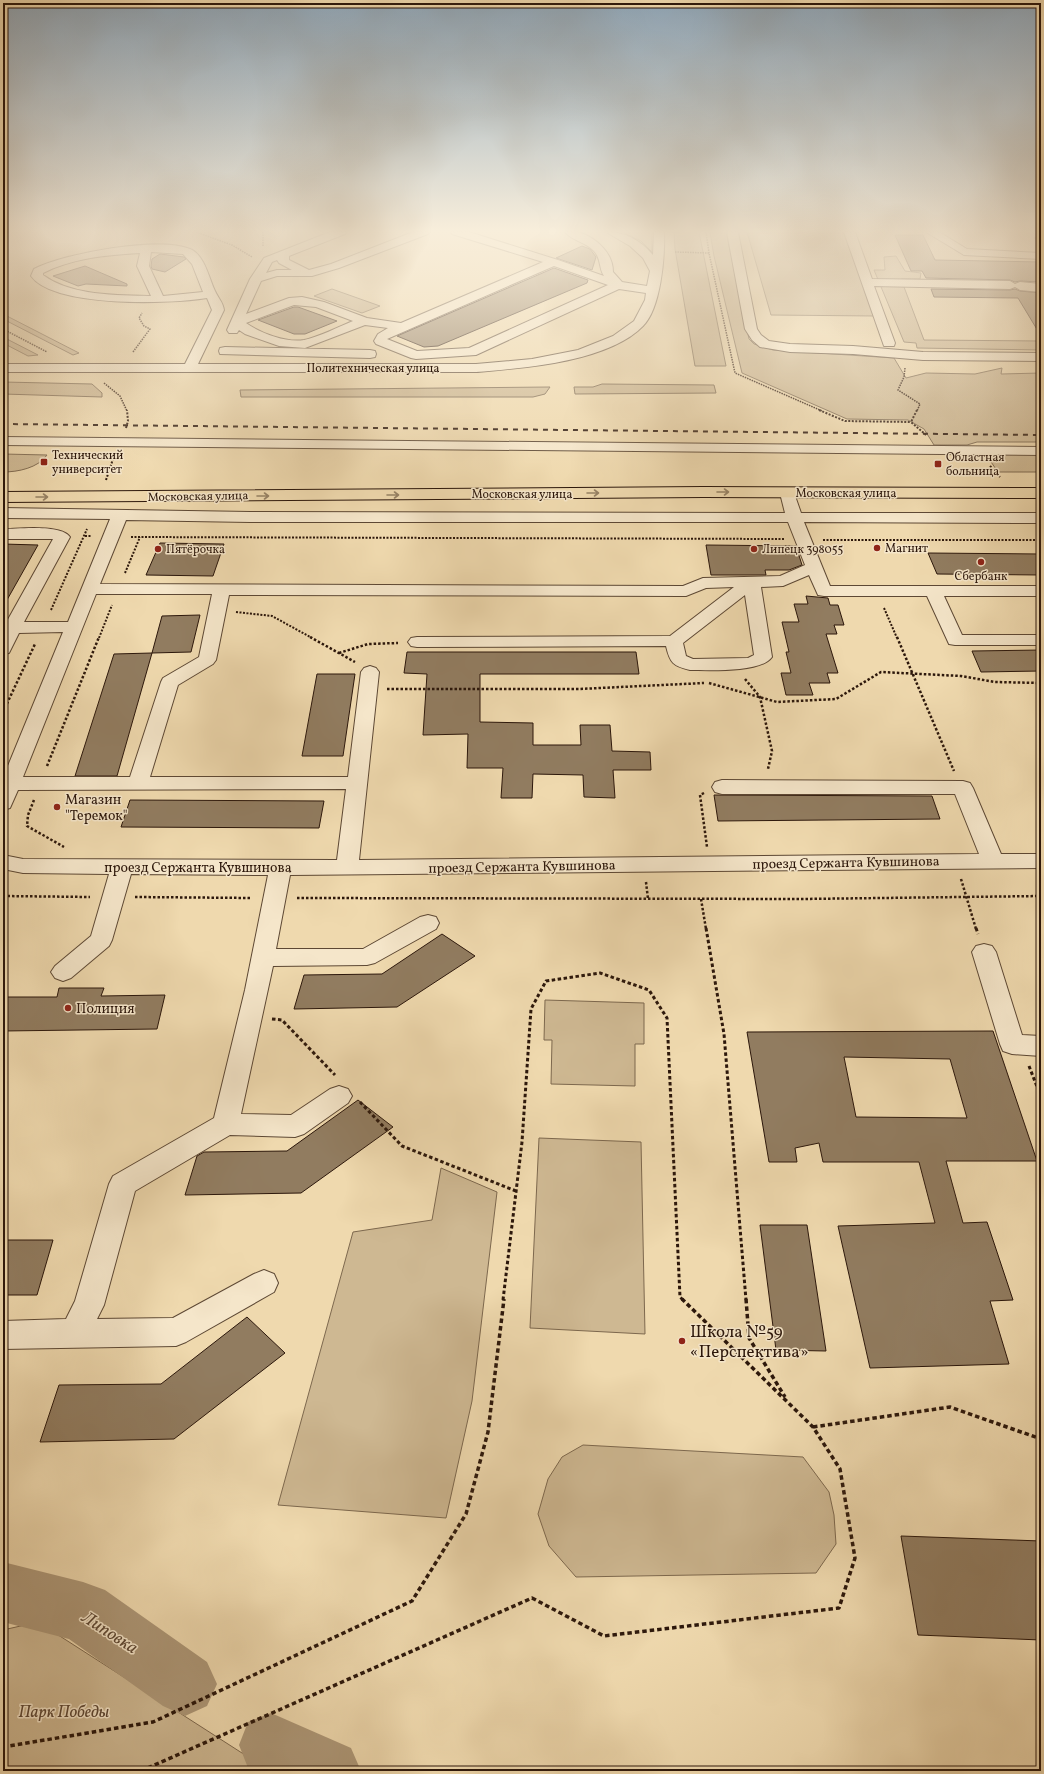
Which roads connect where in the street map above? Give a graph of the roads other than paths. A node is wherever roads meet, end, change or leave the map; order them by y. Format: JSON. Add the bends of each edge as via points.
{"nodes":[{"id":1,"x":216,"y":315,"type":"edge"},
{"id":2,"x":240,"y":315,"type":"edge"},
{"id":3,"x":256,"y":315,"type":"edge"},
{"id":4,"x":347,"y":315,"type":"edge"},
{"id":5,"x":432,"y":315,"type":"edge"},
{"id":6,"x":553,"y":315,"type":"edge"},
{"id":7,"x":643,"y":315,"type":"edge"},
{"id":8,"x":748,"y":315,"type":"edge"},
{"id":9,"x":879,"y":315,"type":"edge"},
{"id":10,"x":364,"y":321,"type":"junction"},
{"id":11,"x":237,"y":322,"type":"junction"},
{"id":12,"x":404,"y":327,"type":"junction"},
{"id":13,"x":889,"y":343,"type":"dead end"},
{"id":14,"x":304,"y":348,"type":"junction"},
{"id":15,"x":506,"y":348,"type":"dead end"},
{"id":16,"x":225,"y":351,"type":"junction"},
{"id":17,"x":471,"y":352,"type":"junction"},
{"id":18,"x":416,"y":355,"type":"junction"},
{"id":19,"x":1041,"y":357,"type":"edge"},
{"id":20,"x":3,"y":368,"type":"edge"},
{"id":21,"x":190,"y":368,"type":"junction"},
{"id":22,"x":219,"y":368,"type":"junction"},
{"id":23,"x":414,"y":368,"type":"junction"},
{"id":24,"x":3,"y":441,"type":"edge"},
{"id":25,"x":1041,"y":451,"type":"edge"},
{"id":26,"x":1041,"y":479,"type":"edge"},
{"id":27,"x":3,"y":483,"type":"edge"},
{"id":28,"x":788,"y":493,"type":"junction"},
{"id":29,"x":1041,"y":494,"type":"edge"},
{"id":30,"x":3,"y":497,"type":"edge"},
{"id":31,"x":3,"y":513,"type":"edge"},
{"id":32,"x":120,"y":514,"type":"junction"},
{"id":33,"x":794,"y":517,"type":"junction"},
{"id":34,"x":1041,"y":518,"type":"edge"},
{"id":35,"x":3,"y":534,"type":"edge"},
{"id":36,"x":814,"y":567,"type":"junction"},
{"id":37,"x":752,"y":582,"type":"junction"},
{"id":38,"x":91,"y":589,"type":"junction"},
{"id":39,"x":222,"y":589,"type":"junction"},
{"id":40,"x":934,"y":590,"type":"junction"},
{"id":41,"x":1041,"y":591,"type":"edge"},
{"id":42,"x":75,"y":627,"type":"junction"},
{"id":43,"x":8,"y":628,"type":"edge"},
{"id":44,"x":1041,"y":640,"type":"edge"},
{"id":45,"x":417,"y":642,"type":"road end"},
{"id":46,"x":674,"y":642,"type":"junction"},
{"id":47,"x":3,"y":649,"type":"edge"},
{"id":48,"x":370,"y":680,"type":"road end"},
{"id":49,"x":357,"y":783,"type":"junction"},
{"id":50,"x":7,"y":784,"type":"edge"},
{"id":51,"x":138,"y":784,"type":"junction"},
{"id":52,"x":722,"y":787,"type":"road end"},
{"id":53,"x":3,"y":803,"type":"edge"},
{"id":54,"x":1041,"y":860,"type":"edge"},
{"id":55,"x":993,"y":861,"type":"junction"},
{"id":56,"x":3,"y":862,"type":"edge"},
{"id":57,"x":122,"y":866,"type":"junction"},
{"id":58,"x":347,"y":867,"type":"junction"},
{"id":59,"x":280,"y":868,"type":"junction"},
{"id":60,"x":428,"y":923,"type":"dead end"},
{"id":61,"x":984,"y":952,"type":"road end"},
{"id":62,"x":263,"y":958,"type":"junction"},
{"id":63,"x":62,"y":972,"type":"dead end"},
{"id":64,"x":1031,"y":1045,"type":"edge"},
{"id":65,"x":339,"y":1096,"type":"dead end"},
{"id":66,"x":226,"y":1124,"type":"junction"},
{"id":67,"x":264,"y":1283,"type":"dead end"},
{"id":68,"x":74,"y":1333,"type":"junction"},
{"id":69,"x":3,"y":1335,"type":"edge"}],
"edges":[{"from":1,"to":21,"type":"street"},
{"from":2,"to":11,"type":"street"},
{"from":3,"to":11,"type":"street"},
{"from":4,"to":10,"type":"street"},
{"from":5,"to":12,"type":"street"},
{"from":6,"to":17,"type":"street"},
{"from":7,"to":23,"type":"street","name":"Политехническая улица","via":[[639,323],[617,340],[581,352],[532,363],[476,368]]},
{"from":8,"to":19,"type":"street","via":[[751,329],[756,337],[765,344],[790,348],[923,356]]},
{"from":9,"to":13,"type":"street"},
{"from":10,"to":12,"type":"street"},
{"from":10,"to":14,"type":"street"},
{"from":11,"to":14,"type":"street","via":[[249,331]]},
{"from":11,"to":16,"type":"street"},
{"from":12,"to":18,"type":"street","via":[[382,337],[380,341]]},
{"from":14,"to":16,"type":"street"},
{"from":14,"to":18,"type":"street"},
{"from":15,"to":17,"type":"street"},
{"from":16,"to":22,"type":"street"},
{"from":17,"to":18,"type":"street"},
{"from":18,"to":23,"type":"street"},
{"from":20,"to":21,"type":"street","name":"Политехническая улица"},
{"from":21,"to":22,"type":"street","name":"Политехническая улица"},
{"from":22,"to":23,"type":"street","name":"Политехническая улица"},
{"from":24,"to":25,"type":"street"},
{"from":26,"to":27,"type":"main road","name":"Московская улица"},
{"from":28,"to":29,"type":"main road","name":"Московская улица"},
{"from":30,"to":28,"type":"main road","name":"Московская улица","one_way":true},
{"from":28,"to":33,"type":"street"},
{"from":31,"to":32,"type":"street"},
{"from":32,"to":33,"type":"street","via":[[250,517]]},
{"from":32,"to":38,"type":"street"},
{"from":33,"to":34,"type":"street"},
{"from":33,"to":36,"type":"street"},
{"from":35,"to":43,"type":"street","via":[[55,534],[62,537]]},
{"from":36,"to":37,"type":"street","via":[[783,581]]},
{"from":36,"to":40,"type":"street","via":[[824,591]]},
{"from":37,"to":39,"type":"street","via":[[703,583],[686,591]]},
{"from":37,"to":46,"type":"street"},
{"from":37,"to":46,"type":"street","via":[[763,657],[751,663],[690,664],[678,659]]},
{"from":38,"to":39,"type":"street"},
{"from":38,"to":42,"type":"street"},
{"from":39,"to":51,"type":"street","via":[[208,660],[170,682]]},
{"from":40,"to":41,"type":"street"},
{"from":40,"to":44,"type":"street","via":[[955,640]]},
{"from":42,"to":43,"type":"street"},
{"from":42,"to":50,"type":"street"},
{"from":43,"to":47,"type":"street"},
{"from":45,"to":46,"type":"street"},
{"from":48,"to":49,"type":"street"},
{"from":49,"to":51,"type":"street"},
{"from":49,"to":58,"type":"street"},
{"from":50,"to":51,"type":"street"},
{"from":50,"to":53,"type":"street"},
{"from":52,"to":55,"type":"street","via":[[963,788]]},
{"from":54,"to":55,"type":"street","name":"проезд Сержанта Кувшинова"},
{"from":55,"to":58,"type":"street","name":"проезд Сержанта Кувшинова"},
{"from":56,"to":57,"type":"street","name":"проезд Сержанта Кувшинова","via":[[23,866]]},
{"from":57,"to":59,"type":"street","name":"проезд Сержанта Кувшинова"},
{"from":57,"to":63,"type":"street","via":[[101,940]]},
{"from":58,"to":59,"type":"street","name":"проезд Сержанта Кувшинова"},
{"from":59,"to":62,"type":"street"},
{"from":60,"to":62,"type":"street","via":[[367,957]]},
{"from":61,"to":64,"type":"street","via":[[1012,1044]]},
{"from":62,"to":66,"type":"street"},
{"from":65,"to":66,"type":"street","via":[[295,1126]]},
{"from":66,"to":68,"type":"street","via":[[123,1184],[89,1305]]},
{"from":67,"to":68,"type":"street","via":[[176,1332]]},
{"from":68,"to":69,"type":"street"}]}
